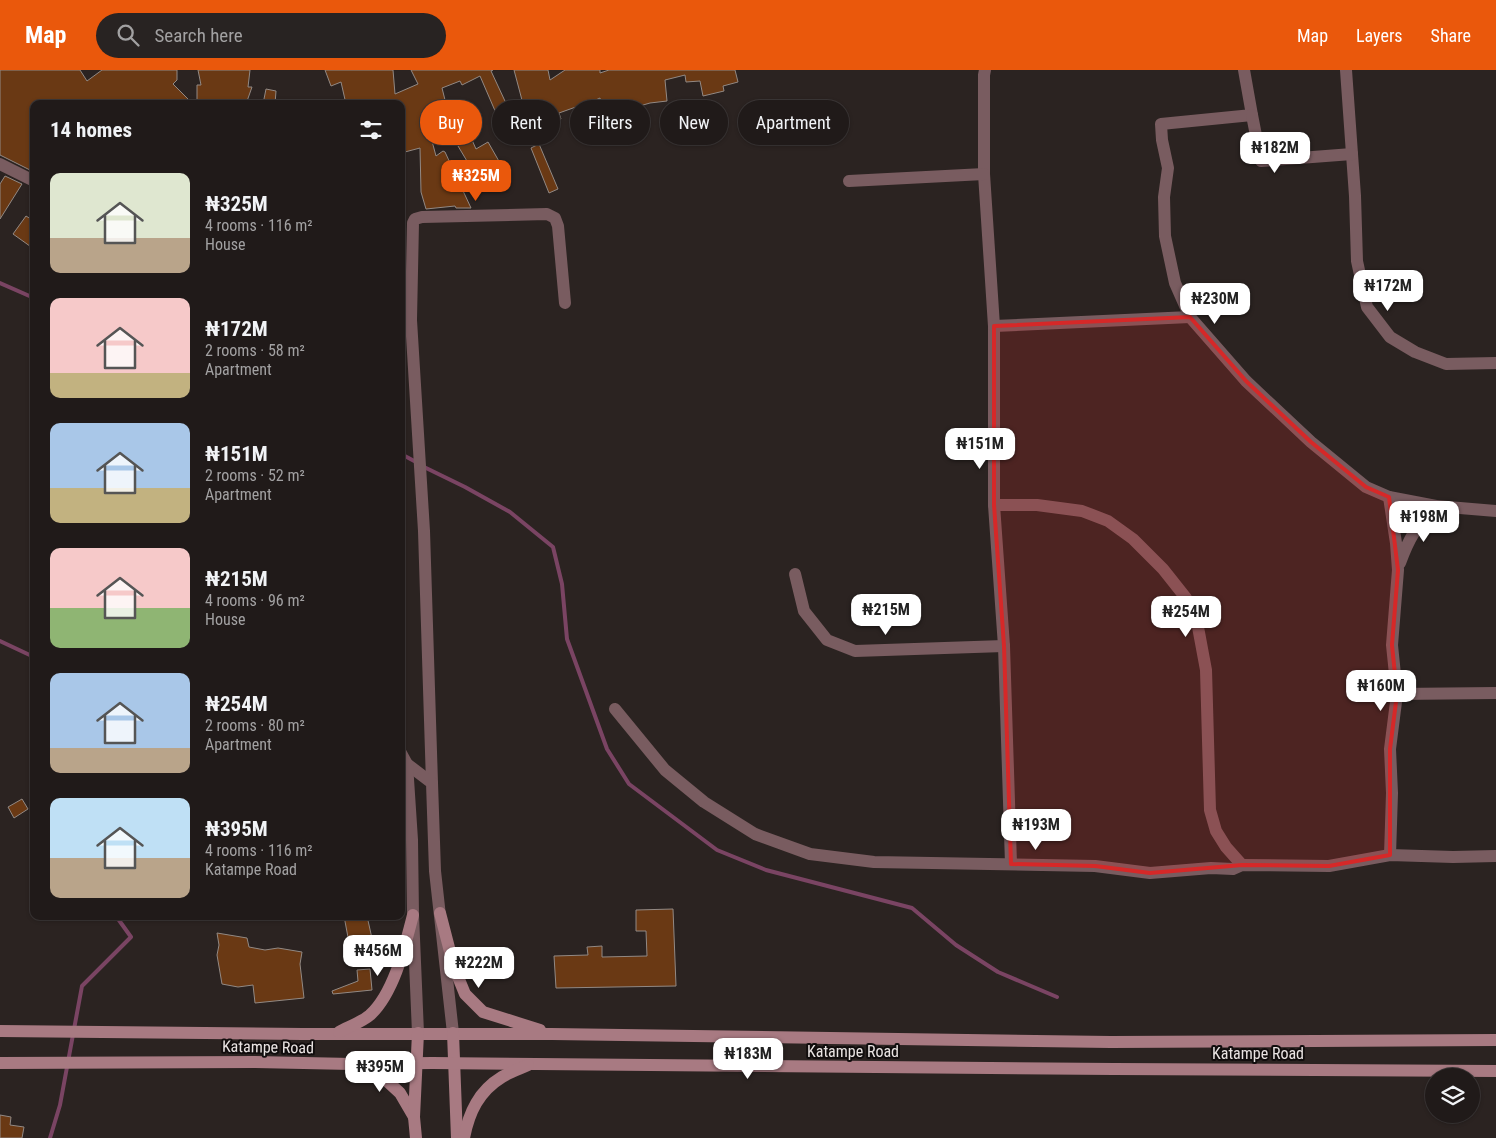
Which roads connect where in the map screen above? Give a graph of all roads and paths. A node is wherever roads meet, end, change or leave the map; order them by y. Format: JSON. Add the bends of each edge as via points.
{"nodes":[{"id":1,"x":985,"y":70,"type":"edge"},
{"id":2,"x":1244,"y":70,"type":"edge"},
{"id":3,"x":1346,"y":70,"type":"edge"},
{"id":4,"x":1252,"y":115,"type":"junction"},
{"id":5,"x":1352,"y":154,"type":"junction"},
{"id":6,"x":0,"y":164,"type":"edge"},
{"id":7,"x":984,"y":174,"type":"junction"},
{"id":8,"x":30,"y":179,"type":"edge"},
{"id":9,"x":849,"y":181,"type":"dead end"},
{"id":10,"x":566,"y":303,"type":"dead end"},
{"id":11,"x":1190,"y":317,"type":"junction"},
{"id":12,"x":406,"y":320,"type":"edge"},
{"id":13,"x":994,"y":326,"type":"junction"},
{"id":14,"x":1496,"y":363,"type":"edge"},
{"id":15,"x":1389,"y":497,"type":"junction"},
{"id":16,"x":994,"y":505,"type":"junction"},
{"id":17,"x":1436,"y":506,"type":"junction"},
{"id":18,"x":1496,"y":511,"type":"edge"},
{"id":19,"x":1398,"y":570,"type":"junction"},
{"id":20,"x":795,"y":574,"type":"dead end"},
{"id":21,"x":1004,"y":646,"type":"junction"},
{"id":22,"x":1496,"y":693,"type":"edge"},
{"id":23,"x":1397,"y":694,"type":"junction"},
{"id":24,"x":616,"y":709,"type":"dead end"},
{"id":25,"x":405,"y":759,"type":"edge"},
{"id":26,"x":405,"y":768,"type":"edge"},
{"id":27,"x":432,"y":783,"type":"junction"},
{"id":28,"x":1390,"y":855,"type":"junction"},
{"id":29,"x":1496,"y":856,"type":"edge"},
{"id":30,"x":1011,"y":864,"type":"junction"},
{"id":31,"x":1242,"y":865,"type":"junction"},
{"id":32,"x":440,"y":913,"type":"junction"},
{"id":33,"x":413,"y":915,"type":"junction"},
{"id":34,"x":0,"y":1031,"type":"edge"},
{"id":35,"x":418,"y":1033,"type":"junction"},
{"id":36,"x":453,"y":1033,"type":"junction"},
{"id":37,"x":336,"y":1034,"type":"junction"},
{"id":38,"x":552,"y":1034,"type":"junction"},
{"id":39,"x":1496,"y":1040,"type":"edge"},
{"id":40,"x":0,"y":1063,"type":"edge"},
{"id":41,"x":455,"y":1063,"type":"junction"},
{"id":42,"x":532,"y":1063,"type":"junction"},
{"id":43,"x":352,"y":1064,"type":"junction"},
{"id":44,"x":417,"y":1064,"type":"junction"},
{"id":45,"x":1496,"y":1071,"type":"edge"},
{"id":46,"x":414,"y":1117,"type":"junction"},
{"id":47,"x":416,"y":1138,"type":"edge"},
{"id":48,"x":457,"y":1138,"type":"edge"},
{"id":49,"x":464,"y":1138,"type":"edge"}],
"edges":[{"from":1,"to":7,"type":"street"},
{"from":2,"to":4,"type":"street"},
{"from":3,"to":5,"type":"street"},
{"from":4,"to":5,"type":"street","via":[[1262,161]]},
{"from":4,"to":11,"type":"street","via":[[1161,124],[1168,168],[1164,197],[1165,236],[1176,283]]},
{"from":5,"to":14,"type":"street","via":[[1357,261],[1367,307],[1390,337],[1415,352],[1446,364]]},
{"from":6,"to":8,"type":"street"},
{"from":7,"to":9,"type":"street"},
{"from":7,"to":13,"type":"street"},
{"from":10,"to":12,"type":"street","via":[[555,218],[547,214],[422,217],[412,223]]},
{"from":11,"to":13,"type":"street"},
{"from":11,"to":15,"type":"street","via":[[1246,381],[1311,442],[1366,487]]},
{"from":12,"to":27,"type":"street","via":[[424,531]]},
{"from":13,"to":16,"type":"street"},
{"from":15,"to":17,"type":"street"},
{"from":15,"to":19,"type":"street"},
{"from":16,"to":21,"type":"street"},
{"from":16,"to":31,"type":"street","via":[[1037,505],[1082,511],[1108,521],[1133,539],[1186,598],[1198,627],[1206,670],[1210,810],[1216,831]]},
{"from":17,"to":18,"type":"street"},
{"from":17,"to":19,"type":"street","via":[[1422,520],[1407,544]]},
{"from":19,"to":23,"type":"street","via":[[1392,645]]},
{"from":20,"to":21,"type":"street","via":[[804,611],[827,640],[855,650]]},
{"from":21,"to":30,"type":"street"},
{"from":22,"to":23,"type":"street"},
{"from":23,"to":28,"type":"street","via":[[1390,749]]},
{"from":24,"to":30,"type":"street","via":[[665,770],[704,802],[755,834],[810,854],[874,862]]},
{"from":25,"to":27,"type":"street"},
{"from":26,"to":33,"type":"street","via":[[412,840]]},
{"from":27,"to":32,"type":"street"},
{"from":28,"to":29,"type":"street"},
{"from":28,"to":31,"type":"street","via":[[1329,866]]},
{"from":30,"to":31,"type":"street","via":[[1095,866],[1150,873],[1233,869]]},
{"from":32,"to":36,"type":"street"},
{"from":32,"to":38,"type":"main road","via":[[454,967],[465,994],[483,1012]]},
{"from":33,"to":35,"type":"street"},
{"from":33,"to":37,"type":"main road","via":[[398,968],[384,996],[369,1015]]},
{"from":34,"to":37,"type":"main road","name":"Katampe Road"},
{"from":35,"to":36,"type":"main road","name":"Katampe Road"},
{"from":35,"to":37,"type":"main road","name":"Katampe Road"},
{"from":35,"to":44,"type":"main road"},
{"from":36,"to":38,"type":"main road","name":"Katampe Road"},
{"from":36,"to":41,"type":"main road"},
{"from":38,"to":39,"type":"main road","name":"Katampe Road","via":[[1111,1042]]},
{"from":40,"to":43,"type":"main road","name":"Katampe Road"},
{"from":41,"to":42,"type":"main road","name":"Katampe Road"},
{"from":41,"to":44,"type":"main road","name":"Katampe Road"},
{"from":41,"to":48,"type":"main road"},
{"from":42,"to":45,"type":"main road","name":"Katampe Road"},
{"from":42,"to":49,"type":"main road","via":[[503,1076],[482,1093]]},
{"from":43,"to":44,"type":"main road","name":"Katampe Road"},
{"from":43,"to":46,"type":"main road","via":[[387,1082],[400,1093]]},
{"from":44,"to":46,"type":"main road"},
{"from":46,"to":47,"type":"main road"}]}
